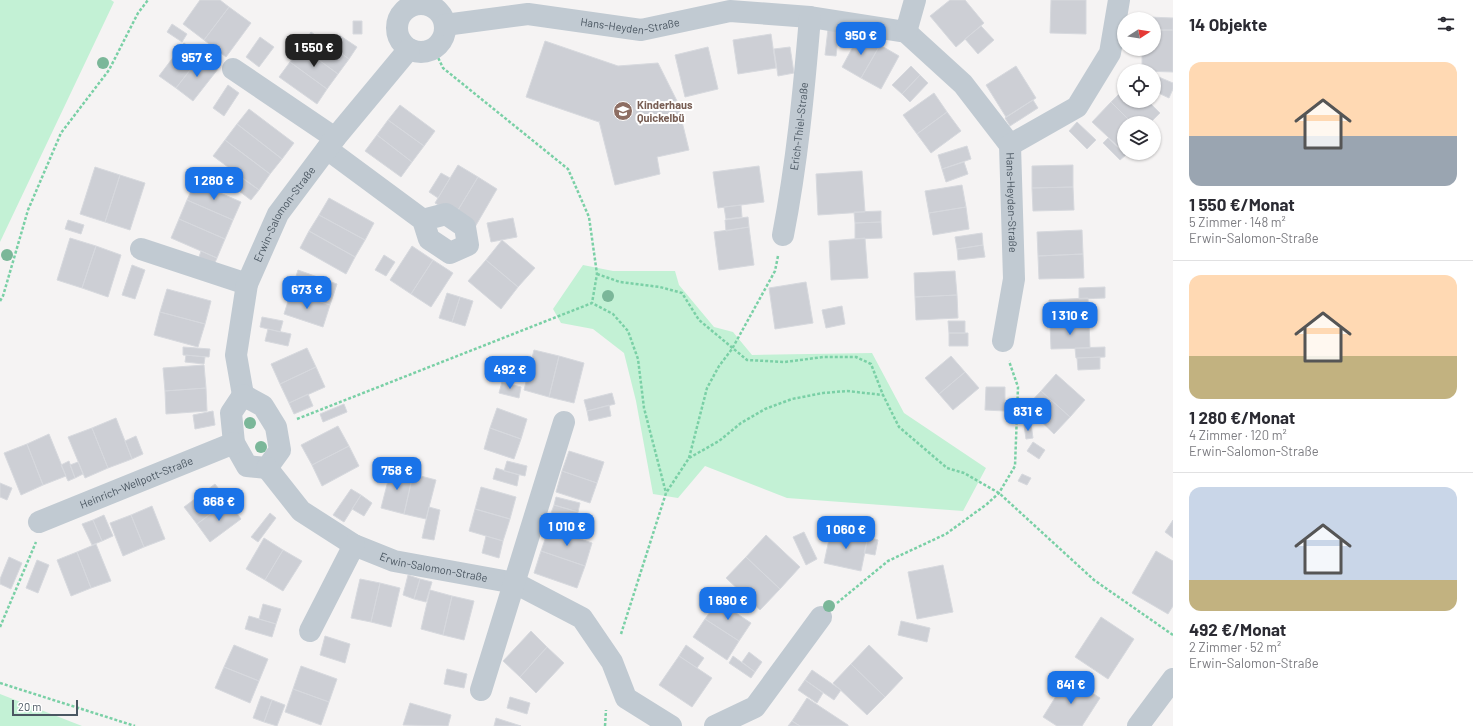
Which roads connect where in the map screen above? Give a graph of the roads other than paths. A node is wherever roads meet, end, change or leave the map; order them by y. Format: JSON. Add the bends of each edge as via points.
{"nodes":[{"id":1,"x":915,"y":0,"type":"edge"},
{"id":2,"x":1119,"y":0,"type":"edge"},
{"id":3,"x":407,"y":3,"type":"edge"},
{"id":4,"x":730,"y":5,"type":"edge"},
{"id":5,"x":528,"y":7,"type":"edge"},
{"id":6,"x":810,"y":17,"type":"junction"},
{"id":7,"x":445,"y":25,"type":"junction"},
{"id":8,"x":906,"y":32,"type":"junction"},
{"id":9,"x":409,"y":49,"type":"junction"},
{"id":10,"x":233,"y":69,"type":"dead end"},
{"id":11,"x":331,"y":144,"type":"junction"},
{"id":12,"x":1010,"y":145,"type":"junction"},
{"id":13,"x":423,"y":220,"type":"dead end"},
{"id":14,"x":783,"y":235,"type":"road end"},
{"id":15,"x":141,"y":249,"type":"dead end"},
{"id":16,"x":247,"y":284,"type":"junction"},
{"id":17,"x":1003,"y":341,"type":"road end"},
{"id":18,"x":243,"y":395,"type":"junction"},
{"id":19,"x":564,"y":422,"type":"dead end"},
{"id":20,"x":234,"y":443,"type":"junction"},
{"id":21,"x":267,"y":468,"type":"junction"},
{"id":22,"x":39,"y":522,"type":"road end"},
{"id":23,"x":354,"y":545,"type":"junction"},
{"id":24,"x":515,"y":583,"type":"junction"},
{"id":25,"x":821,"y":617,"type":"road end"},
{"id":26,"x":310,"y":631,"type":"dead end"},
{"id":27,"x":1173,"y":679,"type":"edge"},
{"id":28,"x":481,"y":690,"type":"dead end"},
{"id":29,"x":671,"y":726,"type":"edge"},
{"id":30,"x":715,"y":726,"type":"edge"},
{"id":31,"x":1138,"y":726,"type":"edge"}],
"edges":[{"from":1,"to":8,"type":"street"},
{"from":2,"to":12,"type":"street","via":[[1110,53],[1077,107]]},
{"from":3,"to":7,"type":"street","via":[[426,3],[437,9]]},
{"from":3,"to":9,"type":"street","via":[[398,18],[398,38]]},
{"from":4,"to":5,"type":"street","name":"Hans-Heyden-Straße","via":[[641,30]]},
{"from":4,"to":6,"type":"street","name":"Hans-Heyden-Straße"},
{"from":5,"to":7,"type":"street","name":"Hans-Heyden-Straße"},
{"from":6,"to":8,"type":"street","name":"Hans-Heyden-Straße"},
{"from":6,"to":14,"type":"street","name":"Erich-Thiel-Straße","via":[[792,191]]},
{"from":7,"to":9,"type":"street","via":[[443,38],[434,49],[420,52]]},
{"from":8,"to":12,"type":"street","name":"Hans-Heyden-Straße","via":[[963,84]]},
{"from":9,"to":11,"type":"street","name":"Erwin-Salomon-Straße"},
{"from":10,"to":11,"type":"street"},
{"from":11,"to":13,"type":"street"},
{"from":11,"to":16,"type":"street","name":"Erwin-Salomon-Straße","via":[[278,214]]},
{"from":12,"to":17,"type":"street","name":"Hans-Heyden-Straße","via":[[1014,279]]},
{"from":15,"to":16,"type":"street"},
{"from":16,"to":18,"type":"street","name":"Erwin-Salomon-Straße","via":[[236,355]]},
{"from":18,"to":20,"type":"street","via":[[231,413]]},
{"from":18,"to":21,"type":"street","via":[[263,406],[276,427],[280,450]]},
{"from":19,"to":24,"type":"street"},
{"from":20,"to":21,"type":"street","via":[[247,466]]},
{"from":20,"to":22,"type":"street","name":"Heinrich-Wellpott-Straße"},
{"from":21,"to":23,"type":"street","name":"Erwin-Salomon-Straße","via":[[301,512]]},
{"from":23,"to":24,"type":"street","name":"Erwin-Salomon-Straße","via":[[394,561]]},
{"from":23,"to":26,"type":"street"},
{"from":24,"to":28,"type":"street"},
{"from":24,"to":29,"type":"street","name":"Erwin-Salomon-Straße","via":[[582,618],[612,662],[626,698]]},
{"from":25,"to":30,"type":"street","via":[[755,707]]},
{"from":27,"to":31,"type":"street"}]}
